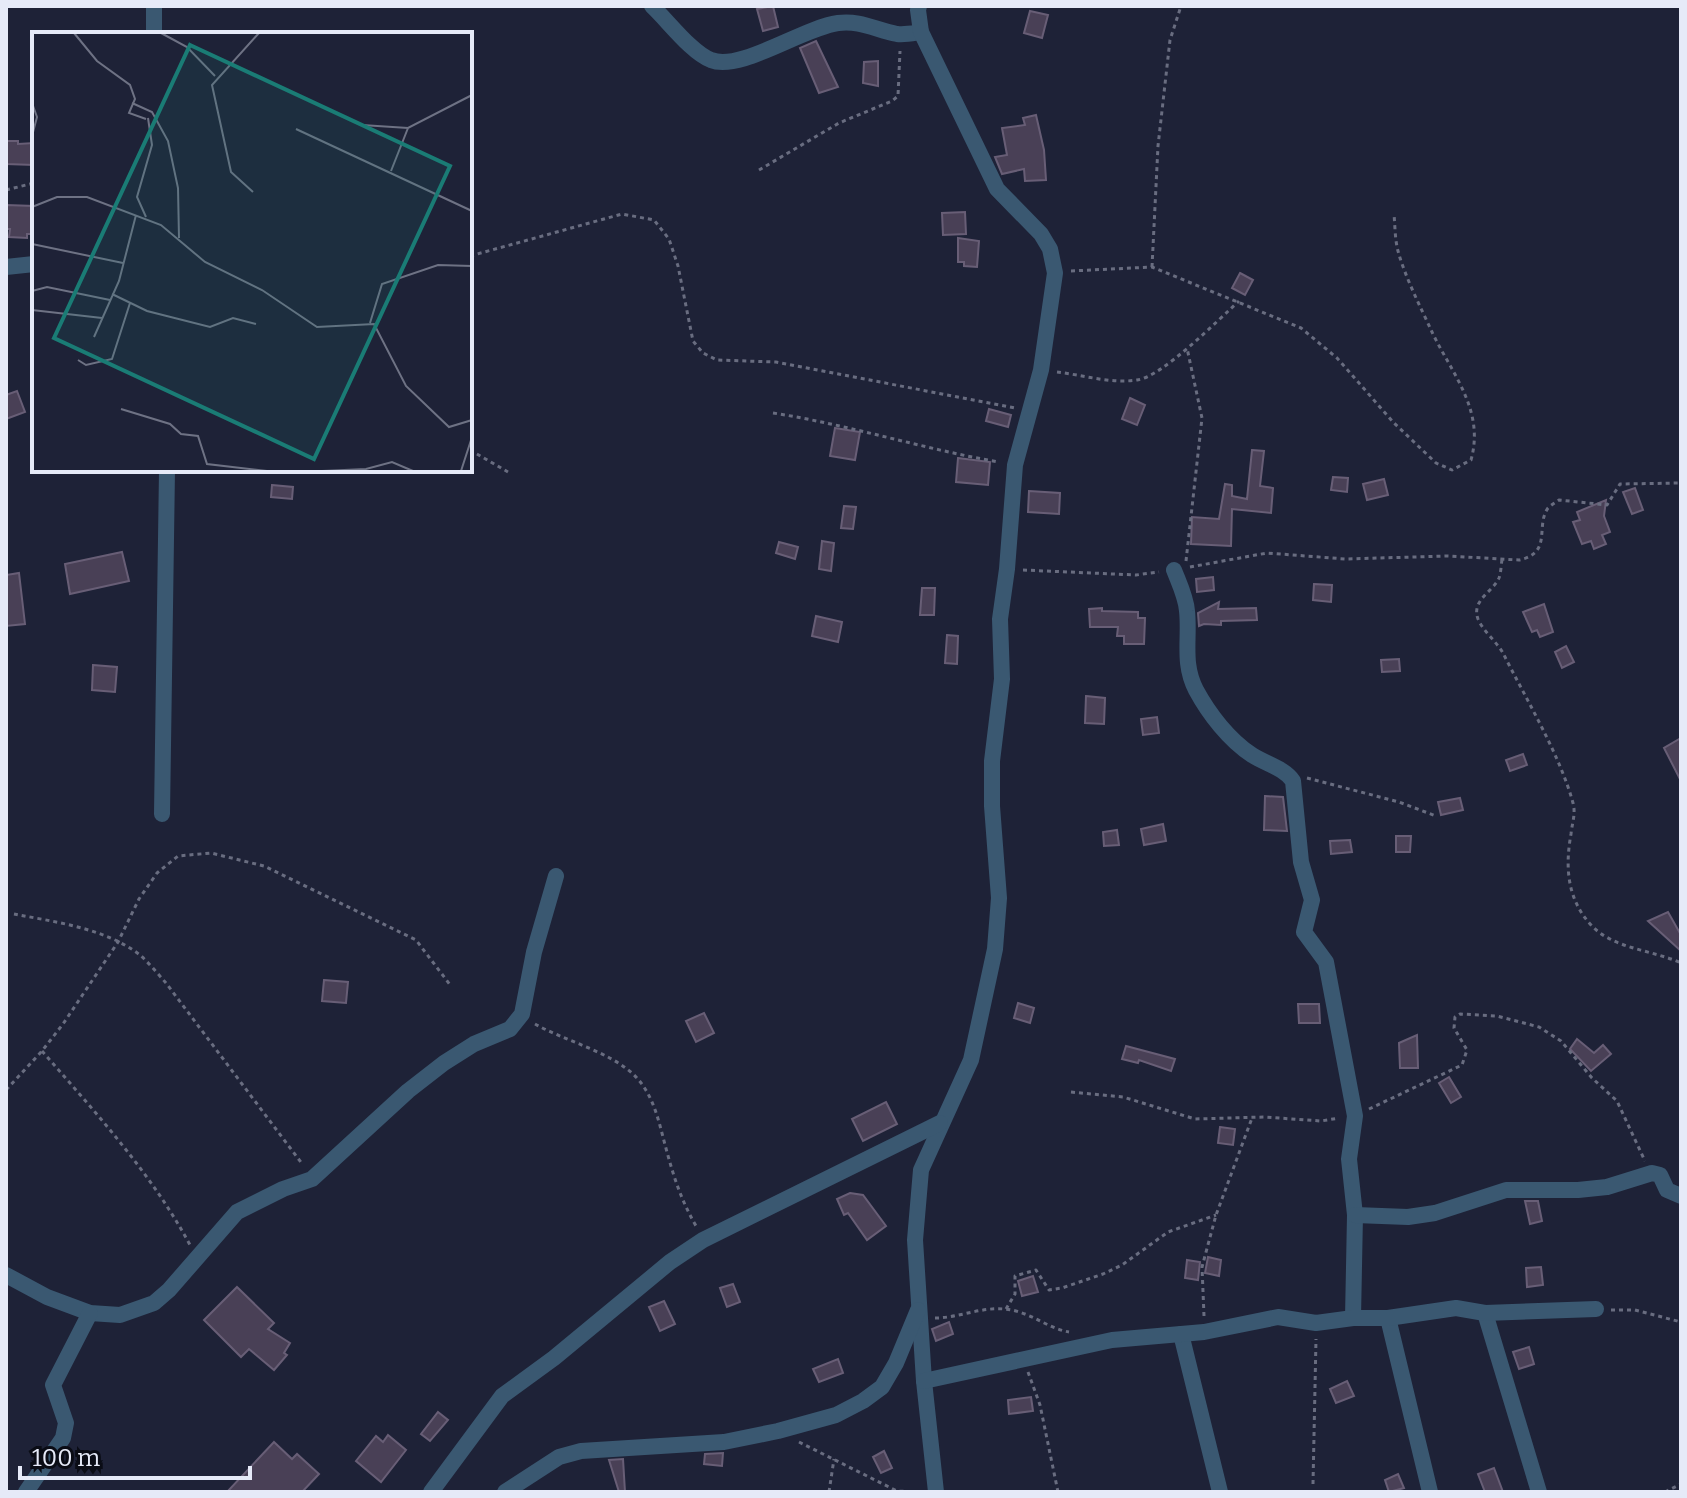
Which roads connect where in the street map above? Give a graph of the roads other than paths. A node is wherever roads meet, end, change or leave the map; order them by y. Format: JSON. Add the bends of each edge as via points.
{"nodes":[{"id":1,"x":154,"y":6,"type":"edge"},
{"id":2,"x":652,"y":6,"type":"edge"},
{"id":3,"x":919,"y":6,"type":"edge"},
{"id":4,"x":154,"y":32,"type":"edge"},
{"id":5,"x":921,"y":32,"type":"junction"},
{"id":6,"x":32,"y":264,"type":"edge"},
{"id":7,"x":6,"y":267,"type":"edge"},
{"id":8,"x":167,"y":472,"type":"edge"},
{"id":9,"x":1174,"y":570,"type":"road end"},
{"id":10,"x":162,"y":814,"type":"dead end"},
{"id":11,"x":556,"y":876,"type":"dead end"},
{"id":12,"x":940,"y":1123,"type":"junction"},
{"id":13,"x":1681,"y":1196,"type":"edge"},
{"id":14,"x":1355,"y":1215,"type":"junction"},
{"id":15,"x":6,"y":1275,"type":"edge"},
{"id":16,"x":1596,"y":1309,"type":"road end"},
{"id":17,"x":920,"y":1311,"type":"junction"},
{"id":18,"x":90,"y":1313,"type":"junction"},
{"id":19,"x":1485,"y":1313,"type":"junction"},
{"id":20,"x":1353,"y":1318,"type":"junction"},
{"id":21,"x":1388,"y":1318,"type":"junction"},
{"id":22,"x":1181,"y":1334,"type":"junction"},
{"id":23,"x":924,"y":1381,"type":"junction"},
{"id":24,"x":26,"y":1492,"type":"edge"},
{"id":25,"x":431,"y":1492,"type":"edge"},
{"id":26,"x":505,"y":1492,"type":"edge"},
{"id":27,"x":936,"y":1492,"type":"edge"},
{"id":28,"x":1220,"y":1492,"type":"edge"},
{"id":29,"x":1430,"y":1492,"type":"edge"},
{"id":30,"x":1539,"y":1492,"type":"edge"}],
"edges":[{"from":1,"to":4,"type":"street"},
{"from":2,"to":5,"type":"street","via":[[709,60],[725,63],[837,23],[859,22],[900,35]]},
{"from":3,"to":5,"type":"street"},
{"from":5,"to":12,"type":"street","via":[[997,189],[1041,234],[1055,273],[1041,370],[1015,465],[1000,619],[1002,679],[992,761],[999,898],[995,949],[971,1060]]},
{"from":6,"to":7,"type":"street"},
{"from":8,"to":10,"type":"street"},
{"from":9,"to":14,"type":"street","via":[[1187,607],[1185,653],[1197,691],[1229,736],[1293,781],[1301,862],[1312,900],[1304,932],[1326,962],[1355,1116],[1349,1159]]},
{"from":11,"to":18,"type":"street","via":[[522,1014],[510,1029],[474,1044],[420,1082],[312,1179],[237,1212],[154,1303],[120,1315]]},
{"from":12,"to":17,"type":"street","via":[[921,1170],[915,1240]]},
{"from":12,"to":25,"type":"street","via":[[703,1240],[670,1262],[502,1396]]},
{"from":13,"to":14,"type":"street","via":[[1652,1173],[1593,1189],[1506,1190],[1408,1217]]},
{"from":14,"to":20,"type":"street"},
{"from":15,"to":18,"type":"street"},
{"from":16,"to":19,"type":"street"},
{"from":17,"to":23,"type":"street"},
{"from":17,"to":26,"type":"street","via":[[882,1387],[836,1415],[724,1442],[581,1451],[559,1457]]},
{"from":18,"to":24,"type":"street","via":[[53,1385],[66,1423],[63,1438]]},
{"from":19,"to":21,"type":"street","via":[[1456,1308]]},
{"from":19,"to":30,"type":"street"},
{"from":20,"to":21,"type":"street"},
{"from":20,"to":22,"type":"street","via":[[1316,1323],[1278,1317]]},
{"from":21,"to":29,"type":"street"},
{"from":22,"to":23,"type":"street","via":[[1112,1340]]},
{"from":22,"to":28,"type":"street"},
{"from":23,"to":27,"type":"street"}]}
